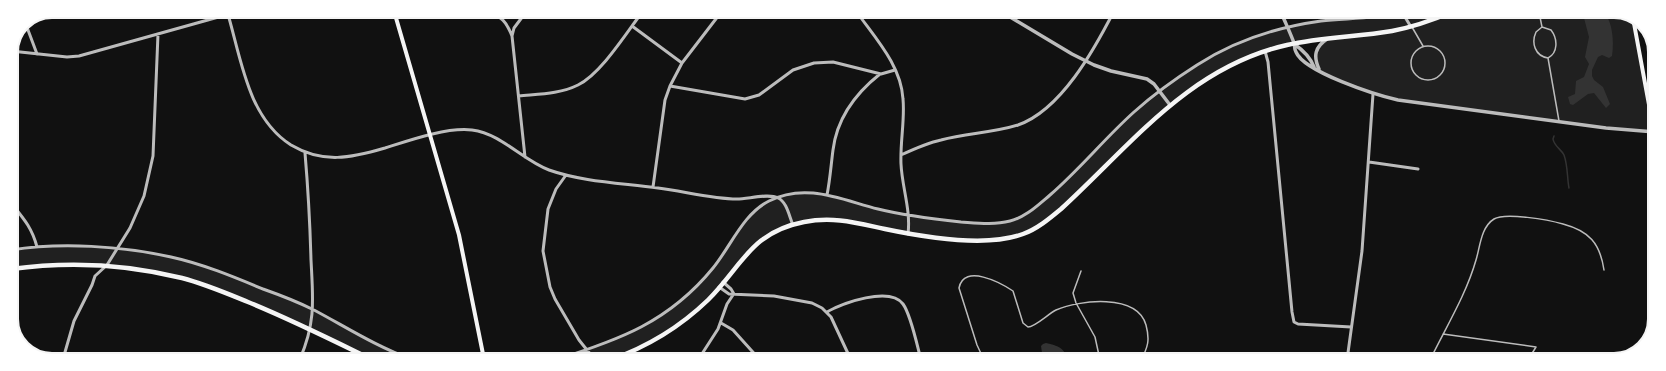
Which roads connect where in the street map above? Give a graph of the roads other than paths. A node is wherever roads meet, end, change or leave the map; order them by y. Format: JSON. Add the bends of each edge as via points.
{"nodes":[{"id":1,"x":211,"y":18,"type":"edge"},
{"id":2,"x":229,"y":18,"type":"edge"},
{"id":3,"x":396,"y":18,"type":"edge"},
{"id":4,"x":500,"y":18,"type":"edge"},
{"id":5,"x":522,"y":18,"type":"edge"},
{"id":6,"x":638,"y":18,"type":"edge"},
{"id":7,"x":717,"y":18,"type":"edge"},
{"id":8,"x":861,"y":18,"type":"edge"},
{"id":9,"x":1012,"y":18,"type":"edge"},
{"id":10,"x":1111,"y":18,"type":"edge"},
{"id":11,"x":1284,"y":18,"type":"edge"},
{"id":12,"x":1350,"y":18,"type":"edge"},
{"id":13,"x":1406,"y":18,"type":"edge"},
{"id":14,"x":1436,"y":18,"type":"edge"},
{"id":15,"x":1540,"y":18,"type":"edge"},
{"id":16,"x":1634,"y":24,"type":"edge"},
{"id":17,"x":632,"y":26,"type":"junction"},
{"id":18,"x":1411,"y":27,"type":"junction"},
{"id":19,"x":1542,"y":27,"type":"junction"},
{"id":20,"x":28,"y":28,"type":"edge"},
{"id":21,"x":1288,"y":28,"type":"junction"},
{"id":22,"x":158,"y":34,"type":"junction"},
{"id":23,"x":512,"y":36,"type":"junction"},
{"id":24,"x":1328,"y":38,"type":"junction"},
{"id":25,"x":1294,"y":44,"type":"junction"},
{"id":26,"x":1423,"y":46,"type":"junction"},
{"id":27,"x":1265,"y":51,"type":"junction"},
{"id":28,"x":18,"y":52,"type":"edge"},
{"id":29,"x":37,"y":54,"type":"junction"},
{"id":30,"x":1548,"y":58,"type":"junction"},
{"id":31,"x":1087,"y":61,"type":"junction"},
{"id":32,"x":682,"y":64,"type":"junction"},
{"id":33,"x":1314,"y":67,"type":"junction"},
{"id":34,"x":895,"y":70,"type":"junction"},
{"id":35,"x":1319,"y":70,"type":"junction"},
{"id":36,"x":881,"y":74,"type":"junction"},
{"id":37,"x":670,"y":86,"type":"junction"},
{"id":38,"x":1160,"y":92,"type":"junction"},
{"id":39,"x":1373,"y":94,"type":"junction"},
{"id":40,"x":519,"y":96,"type":"junction"},
{"id":41,"x":1648,"y":99,"type":"edge"},
{"id":42,"x":1170,"y":105,"type":"junction"},
{"id":43,"x":1559,"y":121,"type":"junction"},
{"id":44,"x":1648,"y":132,"type":"edge"},
{"id":45,"x":431,"y":136,"type":"junction"},
{"id":46,"x":305,"y":152,"type":"junction"},
{"id":47,"x":901,"y":155,"type":"junction"},
{"id":48,"x":525,"y":157,"type":"junction"},
{"id":49,"x":1369,"y":162,"type":"junction"},
{"id":50,"x":1418,"y":169,"type":"dead end"},
{"id":51,"x":566,"y":175,"type":"junction"},
{"id":52,"x":653,"y":187,"type":"junction"},
{"id":53,"x":827,"y":195,"type":"junction"},
{"id":54,"x":778,"y":198,"type":"junction"},
{"id":55,"x":18,"y":212,"type":"edge"},
{"id":56,"x":908,"y":216,"type":"junction"},
{"id":57,"x":792,"y":225,"type":"junction"},
{"id":58,"x":908,"y":234,"type":"junction"},
{"id":59,"x":37,"y":247,"type":"junction"},
{"id":60,"x":117,"y":248,"type":"junction"},
{"id":61,"x":18,"y":249,"type":"edge"},
{"id":62,"x":107,"y":265,"type":"junction"},
{"id":63,"x":18,"y":268,"type":"edge"},
{"id":64,"x":1604,"y":270,"type":"dead end"},
{"id":65,"x":1081,"y":271,"type":"dead end"},
{"id":66,"x":724,"y":282,"type":"junction"},
{"id":67,"x":719,"y":287,"type":"junction"},
{"id":68,"x":734,"y":294,"type":"junction"},
{"id":69,"x":1076,"y":303,"type":"junction"},
{"id":70,"x":314,"y":310,"type":"junction"},
{"id":71,"x":827,"y":312,"type":"junction"},
{"id":72,"x":721,"y":323,"type":"junction"},
{"id":73,"x":1351,"y":327,"type":"junction"},
{"id":74,"x":311,"y":329,"type":"junction"},
{"id":75,"x":1443,"y":334,"type":"junction"},
{"id":76,"x":587,"y":350,"type":"junction"},
{"id":77,"x":65,"y":353,"type":"edge"},
{"id":78,"x":302,"y":353,"type":"edge"},
{"id":79,"x":359,"y":353,"type":"edge"},
{"id":80,"x":395,"y":353,"type":"edge"},
{"id":81,"x":483,"y":353,"type":"edge"},
{"id":82,"x":577,"y":353,"type":"edge"},
{"id":83,"x":589,"y":353,"type":"edge"},
{"id":84,"x":627,"y":353,"type":"edge"},
{"id":85,"x":703,"y":353,"type":"edge"},
{"id":86,"x":753,"y":353,"type":"edge"},
{"id":87,"x":847,"y":353,"type":"edge"},
{"id":88,"x":919,"y":353,"type":"edge"},
{"id":89,"x":980,"y":353,"type":"edge"},
{"id":90,"x":1098,"y":353,"type":"edge"},
{"id":91,"x":1145,"y":353,"type":"edge"},
{"id":92,"x":1348,"y":353,"type":"edge"},
{"id":93,"x":1434,"y":353,"type":"edge"},
{"id":94,"x":1532,"y":353,"type":"edge"}],
"edges":[{"from":1,"to":22,"type":"street"},
{"from":2,"to":46,"type":"street","via":[[246,77],[260,112],[274,132]]},
{"from":3,"to":45,"type":"main road"},
{"from":4,"to":23,"type":"street"},
{"from":5,"to":23,"type":"street"},
{"from":6,"to":17,"type":"street"},
{"from":7,"to":32,"type":"street"},
{"from":8,"to":34,"type":"street"},
{"from":9,"to":31,"type":"street"},
{"from":10,"to":31,"type":"street"},
{"from":11,"to":21,"type":"street"},
{"from":12,"to":21,"type":"street"},
{"from":13,"to":18,"type":"street"},
{"from":14,"to":18,"type":"main road"},
{"from":15,"to":19,"type":"lane"},
{"from":16,"to":41,"type":"main road"},
{"from":17,"to":32,"type":"street"},
{"from":17,"to":40,"type":"street","via":[[597,69],[580,84],[559,92]]},
{"from":18,"to":24,"type":"main road"},
{"from":18,"to":26,"type":"lane"},
{"from":19,"to":30,"type":"lane","via":[[1551,30],[1555,39],[1555,49]]},
{"from":19,"to":30,"type":"lane","via":[[1536,32],[1534,44],[1538,54]]},
{"from":20,"to":29,"type":"street"},
{"from":21,"to":25,"type":"street"},
{"from":21,"to":38,"type":"street","via":[[1250,39],[1211,57]]},
{"from":22,"to":29,"type":"street","via":[[79,56]]},
{"from":22,"to":60,"type":"street","via":[[153,156],[149,178],[137,213]]},
{"from":23,"to":40,"type":"street"},
{"from":24,"to":25,"type":"main road"},
{"from":24,"to":35,"type":"street","via":[[1319,45],[1316,52]]},
{"from":25,"to":27,"type":"main road"},
{"from":25,"to":33,"type":"street","via":[[1301,48]]},
{"from":25,"to":33,"type":"street","via":[[1296,52],[1305,64]]},
{"from":26,"to":26,"type":"lane","via":[[1418,48],[1412,58],[1412,69],[1425,80],[1436,79],[1444,71],[1446,59],[1435,46]]},
{"from":27,"to":42,"type":"main road","via":[[1218,73]]},
{"from":27,"to":73,"type":"street","via":[[1294,322]]},
{"from":28,"to":29,"type":"street"},
{"from":30,"to":43,"type":"lane"},
{"from":31,"to":38,"type":"street","via":[[1111,71],[1147,79]]},
{"from":31,"to":47,"type":"street","via":[[1048,106],[1020,124],[941,140]]},
{"from":32,"to":37,"type":"street"},
{"from":33,"to":35,"type":"street"},
{"from":34,"to":36,"type":"street"},
{"from":34,"to":47,"type":"street","via":[[904,100]]},
{"from":35,"to":39,"type":"street"},
{"from":36,"to":37,"type":"street","via":[[833,62],[814,62],[793,70],[759,95],[745,99]]},
{"from":36,"to":53,"type":"street","via":[[858,94],[842,117],[834,143]]},
{"from":37,"to":52,"type":"street","via":[[665,100]]},
{"from":38,"to":42,"type":"street"},
{"from":38,"to":56,"type":"street","via":[[1134,113],[1058,188],[1019,218],[998,223],[982,223]]},
{"from":39,"to":43,"type":"street","via":[[1398,100]]},
{"from":39,"to":49,"type":"street"},
{"from":40,"to":48,"type":"street"},
{"from":42,"to":58,"type":"main road","via":[[1061,209],[1044,223],[1024,234],[1006,239],[981,240]]},
{"from":43,"to":44,"type":"street"},
{"from":45,"to":46,"type":"street","via":[[351,157],[327,157]]},
{"from":45,"to":48,"type":"street","via":[[473,130],[502,141]]},
{"from":45,"to":81,"type":"main road","via":[[459,234]]},
{"from":46,"to":70,"type":"street"},
{"from":47,"to":56,"type":"street"},
{"from":48,"to":51,"type":"street","via":[[549,170]]},
{"from":49,"to":50,"type":"street"},
{"from":49,"to":73,"type":"street","via":[[1362,251]]},
{"from":51,"to":52,"type":"street"},
{"from":51,"to":76,"type":"street","via":[[556,189],[548,209],[543,251],[555,299]]},
{"from":52,"to":54,"type":"street","via":[[736,199],[770,196]]},
{"from":53,"to":54,"type":"street","via":[[800,192]]},
{"from":53,"to":56,"type":"street"},
{"from":54,"to":57,"type":"street","via":[[785,206]]},
{"from":54,"to":76,"type":"street","via":[[763,204],[752,214],[712,269],[681,300],[657,319],[631,334]]},
{"from":55,"to":59,"type":"street","via":[[34,233]]},
{"from":56,"to":58,"type":"street"},
{"from":57,"to":58,"type":"main road","via":[[814,220],[842,220]]},
{"from":57,"to":66,"type":"main road","via":[[758,242]]},
{"from":59,"to":60,"type":"street"},
{"from":59,"to":61,"type":"street"},
{"from":60,"to":62,"type":"street"},
{"from":60,"to":70,"type":"street","via":[[172,257],[242,280]]},
{"from":62,"to":63,"type":"main road","via":[[50,264]]},
{"from":62,"to":74,"type":"main road","via":[[190,280]]},
{"from":62,"to":77,"type":"street","via":[[95,276],[74,321]]},
{"from":64,"to":75,"type":"lane","via":[[1600,251],[1584,232],[1562,223],[1500,216],[1487,226],[1470,280]]},
{"from":65,"to":69,"type":"lane","via":[[1073,293]]},
{"from":66,"to":67,"type":"main road"},
{"from":66,"to":68,"type":"street"},
{"from":67,"to":68,"type":"street","via":[[727,294]]},
{"from":67,"to":84,"type":"main road","via":[[672,329]]},
{"from":68,"to":71,"type":"street","via":[[780,296],[812,303]]},
{"from":68,"to":72,"type":"street","via":[[727,304]]},
{"from":69,"to":89,"type":"lane","via":[[1055,311],[1028,327],[1023,323],[1012,291],[986,276],[963,280],[960,283],[960,292]]},
{"from":69,"to":90,"type":"lane","via":[[1095,337]]},
{"from":69,"to":91,"type":"lane","via":[[1113,302],[1140,313],[1149,337]]},
{"from":70,"to":74,"type":"street"},
{"from":70,"to":80,"type":"street"},
{"from":71,"to":87,"type":"street","via":[[838,329]]},
{"from":71,"to":88,"type":"street","via":[[864,297],[898,299],[906,309]]},
{"from":72,"to":85,"type":"street"},
{"from":72,"to":86,"type":"street","via":[[732,330]]},
{"from":73,"to":92,"type":"street"},
{"from":74,"to":78,"type":"street"},
{"from":74,"to":79,"type":"main road"},
{"from":75,"to":93,"type":"lane"},
{"from":75,"to":94,"type":"lane","via":[[1536,347]]},
{"from":76,"to":82,"type":"street"},
{"from":76,"to":83,"type":"street"}]}
